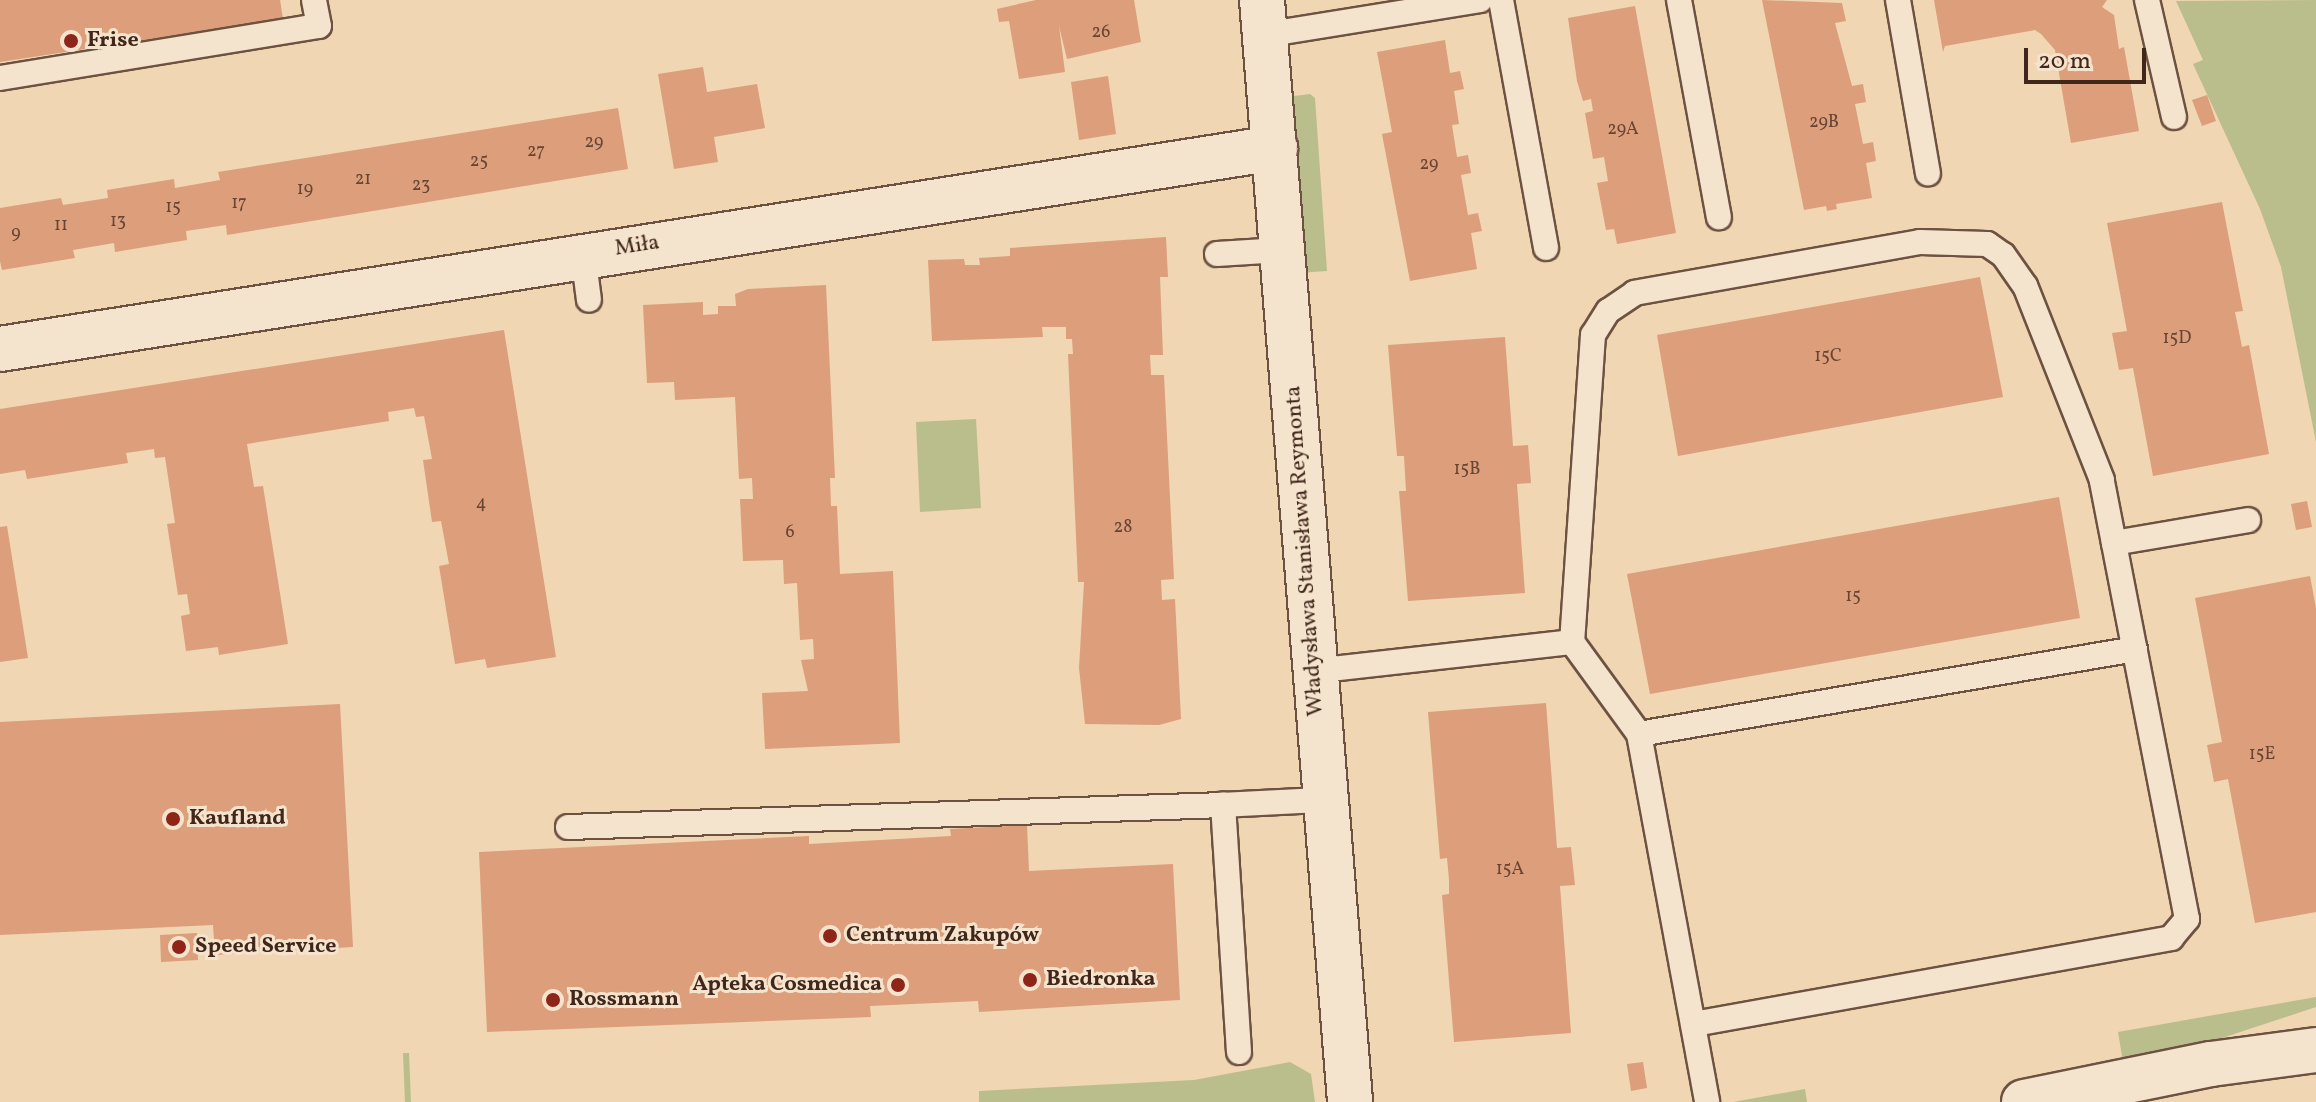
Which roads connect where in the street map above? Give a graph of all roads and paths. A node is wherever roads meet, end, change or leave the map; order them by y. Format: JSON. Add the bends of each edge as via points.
{"nodes":[{"id":1,"x":314,"y":0,"type":"edge"},
{"id":2,"x":1480,"y":0,"type":"edge"},
{"id":3,"x":1501,"y":0,"type":"edge"},
{"id":4,"x":1679,"y":0,"type":"edge"},
{"id":5,"x":1898,"y":0,"type":"edge"},
{"id":6,"x":2147,"y":0,"type":"edge"},
{"id":7,"x":1263,"y":18,"type":"edge"},
{"id":8,"x":0,"y":78,"type":"edge"},
{"id":9,"x":2174,"y":117,"type":"dead end"},
{"id":10,"x":1275,"y":148,"type":"junction"},
{"id":11,"x":1928,"y":173,"type":"dead end"},
{"id":12,"x":1719,"y":217,"type":"dead end"},
{"id":13,"x":1546,"y":248,"type":"dead end"},
{"id":14,"x":1281,"y":250,"type":"junction"},
{"id":15,"x":583,"y":254,"type":"junction"},
{"id":16,"x":1217,"y":254,"type":"dead end"},
{"id":17,"x":589,"y":300,"type":"dead end"},
{"id":18,"x":0,"y":349,"type":"edge"},
{"id":19,"x":2248,"y":520,"type":"dead end"},
{"id":20,"x":2114,"y":543,"type":"junction"},
{"id":21,"x":1572,"y":642,"type":"junction"},
{"id":22,"x":2135,"y":649,"type":"junction"},
{"id":23,"x":1313,"y":671,"type":"junction"},
{"id":24,"x":1639,"y":734,"type":"junction"},
{"id":25,"x":1323,"y":800,"type":"junction"},
{"id":26,"x":1223,"y":805,"type":"junction"},
{"id":27,"x":568,"y":827,"type":"dead end"},
{"id":28,"x":2316,"y":1020,"type":"edge"},
{"id":29,"x":1694,"y":1024,"type":"junction"},
{"id":30,"x":2316,"y":1050,"type":"edge"},
{"id":31,"x":1239,"y":1052,"type":"dead end"},
{"id":32,"x":2211,"y":1064,"type":"junction"},
{"id":33,"x":1350,"y":1102,"type":"edge"},
{"id":34,"x":1707,"y":1102,"type":"edge"},
{"id":35,"x":2024,"y":1102,"type":"edge"}],
"edges":[{"from":1,"to":8,"type":"lane","via":[[319,26]]},
{"from":2,"to":7,"type":"lane"},
{"from":3,"to":13,"type":"lane"},
{"from":4,"to":12,"type":"lane"},
{"from":5,"to":11,"type":"lane"},
{"from":6,"to":9,"type":"lane"},
{"from":7,"to":10,"type":"street","name":"Władysława Stanisława Reymonta"},
{"from":10,"to":14,"type":"street","name":"Władysława Stanisława Reymonta"},
{"from":10,"to":15,"type":"street","name":"Miła"},
{"from":14,"to":16,"type":"lane"},
{"from":14,"to":23,"type":"street","name":"Władysława Stanisława Reymonta"},
{"from":15,"to":17,"type":"lane"},
{"from":15,"to":18,"type":"street","name":"Miła"},
{"from":19,"to":20,"type":"lane"},
{"from":20,"to":21,"type":"lane","via":[[2102,480],[2062,369],[2025,286],[2003,255],[1987,244],[1920,242],[1702,280],[1635,293],[1608,311],[1593,335]]},
{"from":20,"to":22,"type":"lane"},
{"from":21,"to":23,"type":"lane"},
{"from":21,"to":24,"type":"lane"},
{"from":22,"to":24,"type":"lane"},
{"from":22,"to":29,"type":"lane","via":[[2187,919],[2171,938]]},
{"from":23,"to":25,"type":"street","name":"Władysława Stanisława Reymonta"},
{"from":24,"to":29,"type":"lane"},
{"from":25,"to":26,"type":"lane"},
{"from":25,"to":33,"type":"street","name":"Władysława Stanisława Reymonta"},
{"from":26,"to":27,"type":"lane"},
{"from":26,"to":31,"type":"lane"},
{"from":28,"to":32,"type":"street"},
{"from":29,"to":34,"type":"lane"},
{"from":30,"to":32,"type":"street"},
{"from":32,"to":35,"type":"street"}]}
